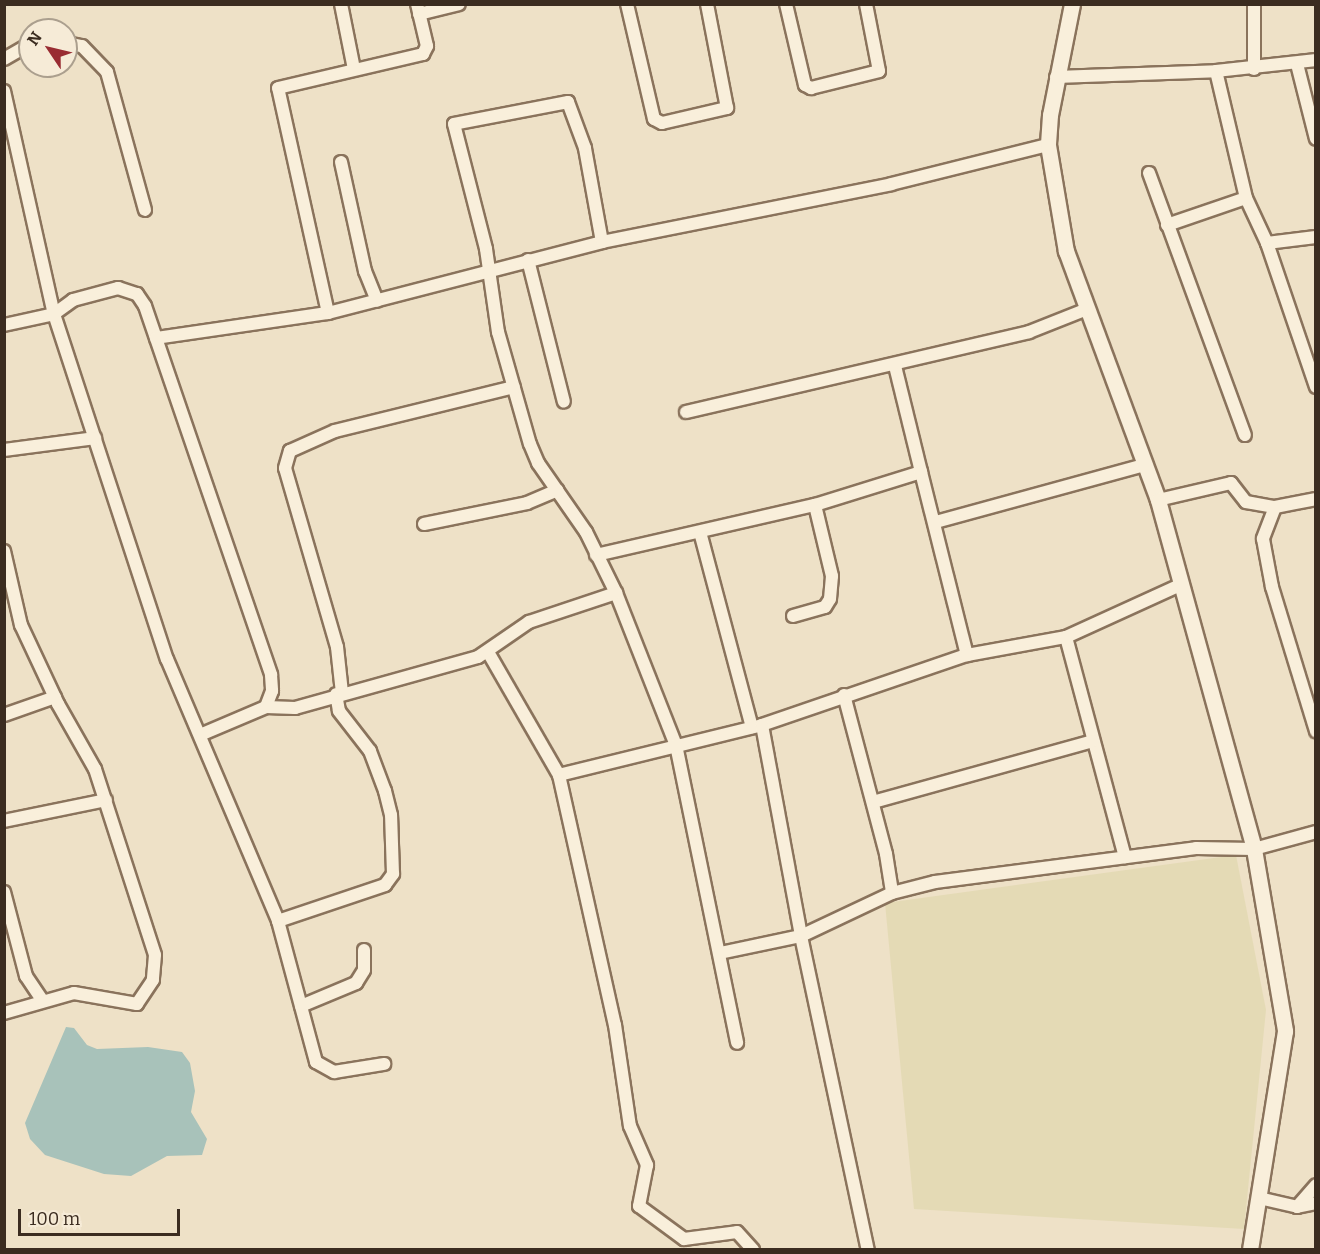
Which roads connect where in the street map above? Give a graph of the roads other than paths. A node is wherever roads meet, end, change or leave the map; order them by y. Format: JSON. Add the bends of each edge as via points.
{"nodes":[{"id":1,"x":341,"y":4,"type":"edge"},
{"id":2,"x":459,"y":4,"type":"edge"},
{"id":3,"x":627,"y":4,"type":"edge"},
{"id":4,"x":707,"y":4,"type":"edge"},
{"id":5,"x":786,"y":4,"type":"edge"},
{"id":6,"x":866,"y":4,"type":"edge"},
{"id":7,"x":1072,"y":4,"type":"edge"},
{"id":8,"x":1254,"y":4,"type":"edge"},
{"id":9,"x":418,"y":9,"type":"edge"},
{"id":10,"x":78,"y":48,"type":"edge"},
{"id":11,"x":18,"y":51,"type":"edge"},
{"id":12,"x":4,"y":59,"type":"edge"},
{"id":13,"x":1316,"y":60,"type":"edge"},
{"id":14,"x":1297,"y":64,"type":"junction"},
{"id":15,"x":354,"y":69,"type":"junction"},
{"id":16,"x":1254,"y":69,"type":"junction"},
{"id":17,"x":1216,"y":71,"type":"junction"},
{"id":18,"x":1056,"y":77,"type":"junction"},
{"id":19,"x":4,"y":91,"type":"edge"},
{"id":20,"x":1316,"y":139,"type":"edge"},
{"id":21,"x":1048,"y":145,"type":"junction"},
{"id":22,"x":342,"y":162,"type":"dead end"},
{"id":23,"x":1149,"y":173,"type":"dead end"},
{"id":24,"x":1246,"y":198,"type":"junction"},
{"id":25,"x":145,"y":210,"type":"dead end"},
{"id":26,"x":1167,"y":225,"type":"junction"},
{"id":27,"x":1316,"y":237,"type":"edge"},
{"id":28,"x":602,"y":242,"type":"junction"},
{"id":29,"x":1267,"y":243,"type":"junction"},
{"id":30,"x":528,"y":260,"type":"junction"},
{"id":31,"x":486,"y":269,"type":"junction"},
{"id":32,"x":377,"y":301,"type":"junction"},
{"id":33,"x":1087,"y":309,"type":"junction"},
{"id":34,"x":328,"y":313,"type":"junction"},
{"id":35,"x":54,"y":314,"type":"junction"},
{"id":36,"x":4,"y":326,"type":"edge"},
{"id":37,"x":156,"y":338,"type":"junction"},
{"id":38,"x":1310,"y":355,"type":"edge"},
{"id":39,"x":895,"y":366,"type":"junction"},
{"id":40,"x":514,"y":387,"type":"junction"},
{"id":41,"x":1316,"y":387,"type":"edge"},
{"id":42,"x":564,"y":402,"type":"dead end"},
{"id":43,"x":686,"y":412,"type":"dead end"},
{"id":44,"x":1245,"y":435,"type":"dead end"},
{"id":45,"x":95,"y":438,"type":"junction"},
{"id":46,"x":4,"y":450,"type":"edge"},
{"id":47,"x":1145,"y":465,"type":"junction"},
{"id":48,"x":921,"y":472,"type":"junction"},
{"id":49,"x":557,"y":490,"type":"junction"},
{"id":50,"x":1316,"y":499,"type":"edge"},
{"id":51,"x":1158,"y":500,"type":"junction"},
{"id":52,"x":815,"y":505,"type":"junction"},
{"id":53,"x":1275,"y":507,"type":"junction"},
{"id":54,"x":936,"y":522,"type":"junction"},
{"id":55,"x":424,"y":524,"type":"dead end"},
{"id":56,"x":700,"y":532,"type":"junction"},
{"id":57,"x":4,"y":551,"type":"edge"},
{"id":58,"x":596,"y":555,"type":"junction"},
{"id":59,"x":7,"y":580,"type":"edge"},
{"id":60,"x":1178,"y":586,"type":"junction"},
{"id":61,"x":616,"y":593,"type":"junction"},
{"id":62,"x":793,"y":616,"type":"dead end"},
{"id":63,"x":1066,"y":637,"type":"junction"},
{"id":64,"x":488,"y":652,"type":"junction"},
{"id":65,"x":967,"y":655,"type":"junction"},
{"id":66,"x":339,"y":694,"type":"junction"},
{"id":67,"x":844,"y":695,"type":"junction"},
{"id":68,"x":55,"y":697,"type":"junction"},
{"id":69,"x":266,"y":707,"type":"junction"},
{"id":70,"x":4,"y":715,"type":"edge"},
{"id":71,"x":757,"y":726,"type":"junction"},
{"id":72,"x":1316,"y":731,"type":"edge"},
{"id":73,"x":200,"y":735,"type":"junction"},
{"id":74,"x":1093,"y":741,"type":"junction"},
{"id":75,"x":676,"y":746,"type":"junction"},
{"id":76,"x":559,"y":775,"type":"junction"},
{"id":77,"x":106,"y":800,"type":"junction"},
{"id":78,"x":873,"y":802,"type":"junction"},
{"id":79,"x":4,"y":821,"type":"edge"},
{"id":80,"x":1316,"y":831,"type":"edge"},
{"id":81,"x":1254,"y":849,"type":"junction"},
{"id":82,"x":1125,"y":857,"type":"junction"},
{"id":83,"x":4,"y":892,"type":"edge"},
{"id":84,"x":892,"y":893,"type":"junction"},
{"id":85,"x":278,"y":921,"type":"junction"},
{"id":86,"x":801,"y":936,"type":"junction"},
{"id":87,"x":364,"y":950,"type":"dead end"},
{"id":88,"x":720,"y":953,"type":"junction"},
{"id":89,"x":42,"y":1000,"type":"junction"},
{"id":90,"x":301,"y":1006,"type":"junction"},
{"id":91,"x":4,"y":1013,"type":"edge"},
{"id":92,"x":737,"y":1043,"type":"dead end"},
{"id":93,"x":384,"y":1064,"type":"dead end"},
{"id":94,"x":1316,"y":1185,"type":"edge"},
{"id":95,"x":1259,"y":1198,"type":"junction"},
{"id":96,"x":1316,"y":1203,"type":"edge"},
{"id":97,"x":1297,"y":1207,"type":"junction"},
{"id":98,"x":753,"y":1250,"type":"edge"},
{"id":99,"x":868,"y":1250,"type":"edge"},
{"id":100,"x":1250,"y":1250,"type":"edge"}],
"edges":[{"from":1,"to":15,"type":"street"},
{"from":2,"to":9,"type":"street"},
{"from":3,"to":4,"type":"street","via":[[654,119],[662,123],[727,108]]},
{"from":5,"to":6,"type":"street","via":[[805,85],[811,88],[879,71]]},
{"from":7,"to":18,"type":"street"},
{"from":8,"to":16,"type":"street"},
{"from":9,"to":15,"type":"street","via":[[427,46],[423,54]]},
{"from":10,"to":25,"type":"street","via":[[90,52],[107,72]]},
{"from":11,"to":12,"type":"street"},
{"from":13,"to":14,"type":"street"},
{"from":14,"to":16,"type":"street"},
{"from":14,"to":20,"type":"street"},
{"from":15,"to":34,"type":"street","via":[[278,88]]},
{"from":16,"to":17,"type":"street"},
{"from":17,"to":18,"type":"street"},
{"from":17,"to":24,"type":"street"},
{"from":18,"to":21,"type":"street"},
{"from":19,"to":35,"type":"street"},
{"from":21,"to":28,"type":"street","via":[[891,184]]},
{"from":21,"to":33,"type":"street","via":[[1066,251]]},
{"from":22,"to":32,"type":"street","via":[[364,271]]},
{"from":23,"to":26,"type":"street"},
{"from":24,"to":26,"type":"street"},
{"from":24,"to":29,"type":"street"},
{"from":26,"to":44,"type":"street"},
{"from":27,"to":29,"type":"street"},
{"from":28,"to":30,"type":"street"},
{"from":28,"to":31,"type":"street","via":[[585,148],[568,102],[456,123],[453,127],[486,249]]},
{"from":29,"to":38,"type":"street"},
{"from":30,"to":31,"type":"street"},
{"from":30,"to":42,"type":"street"},
{"from":31,"to":32,"type":"street"},
{"from":31,"to":40,"type":"street"},
{"from":32,"to":34,"type":"street"},
{"from":33,"to":39,"type":"street","via":[[1029,332]]},
{"from":33,"to":47,"type":"street"},
{"from":34,"to":37,"type":"street"},
{"from":35,"to":36,"type":"street"},
{"from":35,"to":37,"type":"street","via":[[86,296],[127,289],[146,306]]},
{"from":35,"to":45,"type":"street"},
{"from":37,"to":69,"type":"street","via":[[271,675],[272,691]]},
{"from":38,"to":41,"type":"street"},
{"from":39,"to":43,"type":"street"},
{"from":39,"to":48,"type":"street"},
{"from":40,"to":49,"type":"street","via":[[538,463]]},
{"from":40,"to":66,"type":"street","via":[[335,431],[290,451],[285,468],[337,647]]},
{"from":45,"to":46,"type":"street"},
{"from":45,"to":73,"type":"street","via":[[160,641]]},
{"from":47,"to":51,"type":"street"},
{"from":47,"to":54,"type":"street"},
{"from":48,"to":52,"type":"street"},
{"from":48,"to":54,"type":"street"},
{"from":49,"to":55,"type":"street","via":[[527,503]]},
{"from":49,"to":58,"type":"street"},
{"from":50,"to":53,"type":"street"},
{"from":51,"to":53,"type":"street","via":[[1231,483],[1246,502]]},
{"from":51,"to":60,"type":"street"},
{"from":52,"to":56,"type":"street"},
{"from":52,"to":62,"type":"street","via":[[832,576],[830,599],[825,607]]},
{"from":53,"to":72,"type":"street","via":[[1263,539],[1272,587]]},
{"from":54,"to":65,"type":"street"},
{"from":56,"to":58,"type":"street"},
{"from":56,"to":71,"type":"street"},
{"from":57,"to":59,"type":"street"},
{"from":58,"to":61,"type":"street"},
{"from":59,"to":68,"type":"street","via":[[21,625]]},
{"from":60,"to":63,"type":"street"},
{"from":60,"to":81,"type":"street"},
{"from":61,"to":64,"type":"street","via":[[529,622]]},
{"from":61,"to":75,"type":"street"},
{"from":63,"to":65,"type":"street"},
{"from":63,"to":74,"type":"street"},
{"from":64,"to":66,"type":"street","via":[[405,679]]},
{"from":64,"to":76,"type":"street"},
{"from":65,"to":67,"type":"street"},
{"from":66,"to":69,"type":"street","via":[[296,708]]},
{"from":66,"to":85,"type":"street","via":[[339,711],[366,744],[386,791],[393,874],[385,885]]},
{"from":67,"to":71,"type":"street"},
{"from":67,"to":78,"type":"street"},
{"from":68,"to":70,"type":"street"},
{"from":68,"to":77,"type":"street","via":[[82,738]]},
{"from":69,"to":73,"type":"street"},
{"from":71,"to":75,"type":"street"},
{"from":71,"to":86,"type":"street"},
{"from":73,"to":85,"type":"street"},
{"from":74,"to":78,"type":"street"},
{"from":74,"to":82,"type":"street"},
{"from":75,"to":76,"type":"street","via":[[608,766]]},
{"from":75,"to":88,"type":"street"},
{"from":76,"to":98,"type":"street","via":[[615,1025],[630,1126],[647,1165],[639,1206],[649,1218],[684,1239],[737,1232]]},
{"from":77,"to":79,"type":"street"},
{"from":77,"to":89,"type":"street","via":[[153,943],[153,980],[143,1001],[131,1005],[93,994]]},
{"from":78,"to":84,"type":"street"},
{"from":80,"to":81,"type":"street"},
{"from":81,"to":82,"type":"street","via":[[1196,848]]},
{"from":81,"to":95,"type":"street","via":[[1285,1031]]},
{"from":82,"to":84,"type":"street","via":[[935,882]]},
{"from":83,"to":89,"type":"street","via":[[26,976]]},
{"from":84,"to":86,"type":"street"},
{"from":85,"to":90,"type":"street"},
{"from":86,"to":88,"type":"street"},
{"from":86,"to":99,"type":"street"},
{"from":87,"to":90,"type":"street","via":[[364,970],[356,983]]},
{"from":88,"to":92,"type":"street"},
{"from":89,"to":91,"type":"street"},
{"from":90,"to":93,"type":"street","via":[[321,1068],[334,1072]]},
{"from":94,"to":97,"type":"street"},
{"from":95,"to":97,"type":"street"},
{"from":95,"to":100,"type":"street"},
{"from":96,"to":97,"type":"street"}]}
